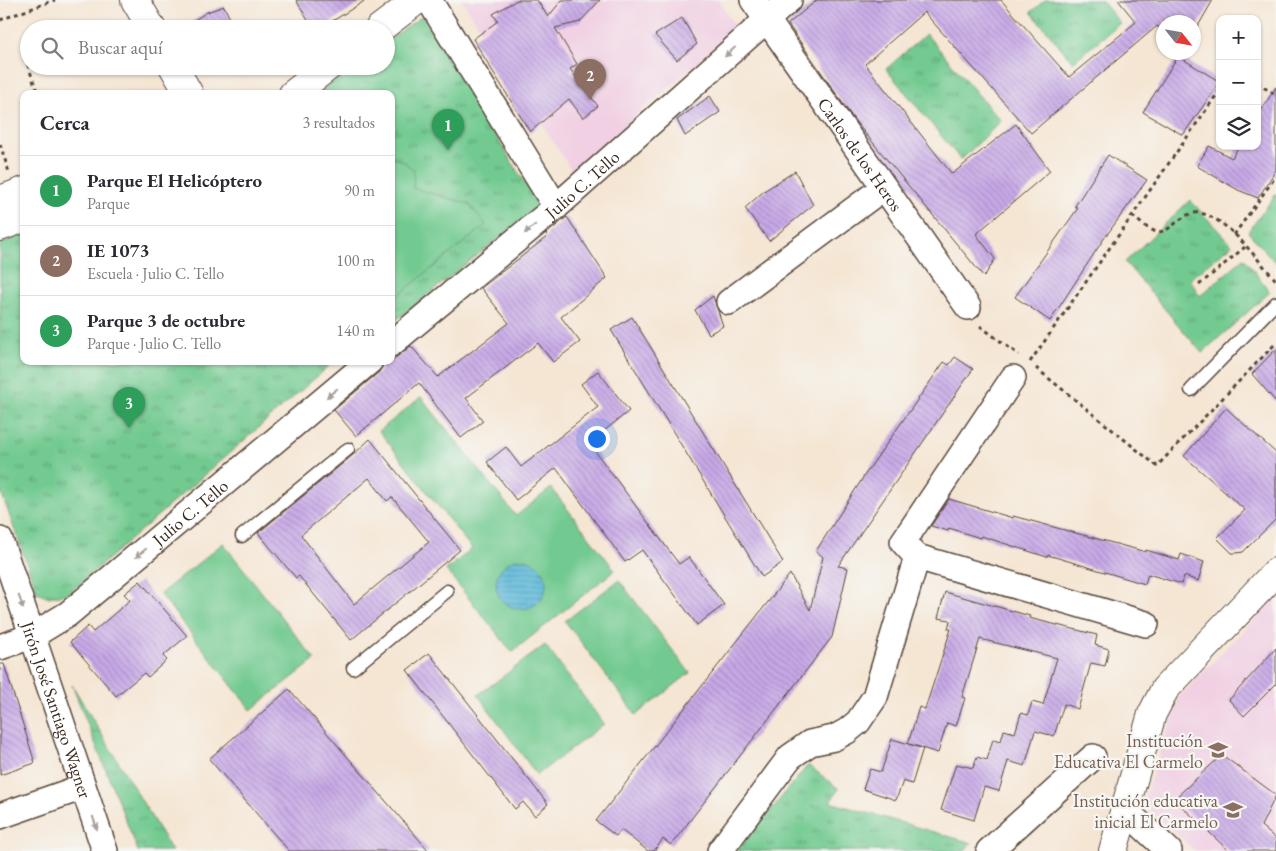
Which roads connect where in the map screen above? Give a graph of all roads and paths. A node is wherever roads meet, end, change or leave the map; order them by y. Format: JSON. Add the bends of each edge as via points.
{"nodes":[{"id":1,"x":54,"y":0,"type":"edge"},
{"id":2,"x":135,"y":0,"type":"edge"},
{"id":3,"x":417,"y":0,"type":"edge"},
{"id":4,"x":429,"y":0,"type":"edge"},
{"id":5,"x":789,"y":0,"type":"edge"},
{"id":6,"x":760,"y":10,"type":"edge"},
{"id":7,"x":0,"y":20,"type":"edge"},
{"id":8,"x":147,"y":20,"type":"edge"},
{"id":9,"x":391,"y":20,"type":"edge"},
{"id":10,"x":32,"y":75,"type":"edge"},
{"id":11,"x":178,"y":75,"type":"edge"},
{"id":12,"x":317,"y":75,"type":"edge"},
{"id":13,"x":1261,"y":86,"type":"edge"},
{"id":14,"x":37,"y":90,"type":"edge"},
{"id":15,"x":187,"y":90,"type":"edge"},
{"id":16,"x":298,"y":90,"type":"edge"},
{"id":17,"x":1276,"y":95,"type":"edge"},
{"id":18,"x":1216,"y":96,"type":"edge"},
{"id":19,"x":1276,"y":176,"type":"edge"},
{"id":20,"x":883,"y":188,"type":"junction"},
{"id":21,"x":20,"y":192,"type":"edge"},
{"id":22,"x":0,"y":200,"type":"edge"},
{"id":23,"x":556,"y":207,"type":"junction"},
{"id":24,"x":1132,"y":216,"type":"junction"},
{"id":25,"x":20,"y":220,"type":"edge"},
{"id":26,"x":0,"y":227,"type":"edge"},
{"id":27,"x":1234,"y":235,"type":"junction"},
{"id":28,"x":1245,"y":247,"type":"junction"},
{"id":29,"x":1276,"y":280,"type":"edge"},
{"id":30,"x":1199,"y":285,"type":"dead end"},
{"id":31,"x":729,"y":302,"type":"dead end"},
{"id":32,"x":965,"y":303,"type":"joint"},
{"id":33,"x":1276,"y":303,"type":"edge"},
{"id":34,"x":395,"y":341,"type":"edge"},
{"id":35,"x":1276,"y":343,"type":"edge"},
{"id":36,"x":362,"y":365,"type":"edge"},
{"id":37,"x":1021,"y":371,"type":"junction"},
{"id":38,"x":1191,"y":390,"type":"dead end"},
{"id":39,"x":348,"y":448,"type":"dead end"},
{"id":40,"x":242,"y":536,"type":"dead end"},
{"id":41,"x":0,"y":540,"type":"edge"},
{"id":42,"x":917,"y":558,"type":"junction"},
{"id":43,"x":1276,"y":572,"type":"edge"},
{"id":44,"x":447,"y":591,"type":"dead end"},
{"id":45,"x":1146,"y":624,"type":"dead end"},
{"id":46,"x":32,"y":636,"type":"junction"},
{"id":47,"x":0,"y":647,"type":"edge"},
{"id":48,"x":353,"y":668,"type":"dead end"},
{"id":49,"x":1093,"y":756,"type":"dead end"},
{"id":50,"x":83,"y":787,"type":"junction"},
{"id":51,"x":1125,"y":810,"type":"junction"},
{"id":52,"x":0,"y":816,"type":"edge"},
{"id":53,"x":105,"y":851,"type":"edge"},
{"id":54,"x":720,"y":851,"type":"edge"},
{"id":55,"x":989,"y":851,"type":"edge"},
{"id":56,"x":1113,"y":851,"type":"edge"},
{"id":57,"x":1169,"y":851,"type":"edge"}],
"edges":[{"from":1,"to":7,"type":"path"},
{"from":2,"to":8,"type":"street"},
{"from":3,"to":9,"type":"street"},
{"from":4,"to":23,"type":"street"},
{"from":5,"to":6,"type":"street","name":"Julio C. Tello"},
{"from":6,"to":20,"type":"street","name":"Carlos de los Heros"},
{"from":6,"to":23,"type":"street","name":"Julio C. Tello","one_way":true},
{"from":10,"to":14,"type":"path"},
{"from":11,"to":15,"type":"street"},
{"from":12,"to":16,"type":"street"},
{"from":13,"to":17,"type":"path"},
{"from":18,"to":24,"type":"path"},
{"from":19,"to":27,"type":"path"},
{"from":20,"to":31,"type":"street"},
{"from":20,"to":32,"type":"street","name":"Carlos de los Heros"},
{"from":21,"to":22,"type":"street"},
{"from":23,"to":34,"type":"street","name":"Julio C. Tello","one_way":true},
{"from":24,"to":27,"type":"path","via":[[1155,232],[1161,232],[1189,213],[1197,212],[1225,225]]},
{"from":24,"to":37,"type":"path"},
{"from":25,"to":26,"type":"street"},
{"from":27,"to":28,"type":"path"},
{"from":28,"to":29,"type":"path"},
{"from":28,"to":30,"type":"path"},
{"from":32,"to":37,"type":"path","via":[[961,311]]},
{"from":33,"to":38,"type":"lane"},
{"from":35,"to":37,"type":"path","via":[[1158,466]]},
{"from":36,"to":46,"type":"street","name":"Julio C. Tello","one_way":true,"via":[[68,614]]},
{"from":37,"to":42,"type":"street","via":[[903,542]]},
{"from":39,"to":40,"type":"lane"},
{"from":41,"to":46,"type":"street","name":"Jirón José Santiago Wagner","one_way":true},
{"from":42,"to":45,"type":"street"},
{"from":42,"to":54,"type":"street","via":[[875,697],[868,710],[847,731],[834,738],[810,743],[790,756]]},
{"from":43,"to":51,"type":"street","via":[[1165,689],[1152,714]]},
{"from":44,"to":48,"type":"lane"},
{"from":46,"to":47,"type":"street","name":"Julio C. Tello"},
{"from":46,"to":50,"type":"street","name":"Jirón José Santiago Wagner"},
{"from":49,"to":55,"type":"street"},
{"from":50,"to":52,"type":"street"},
{"from":50,"to":53,"type":"street","name":"Jirón José Santiago Wagner","one_way":true},
{"from":51,"to":56,"type":"street"},
{"from":51,"to":57,"type":"street"}]}
